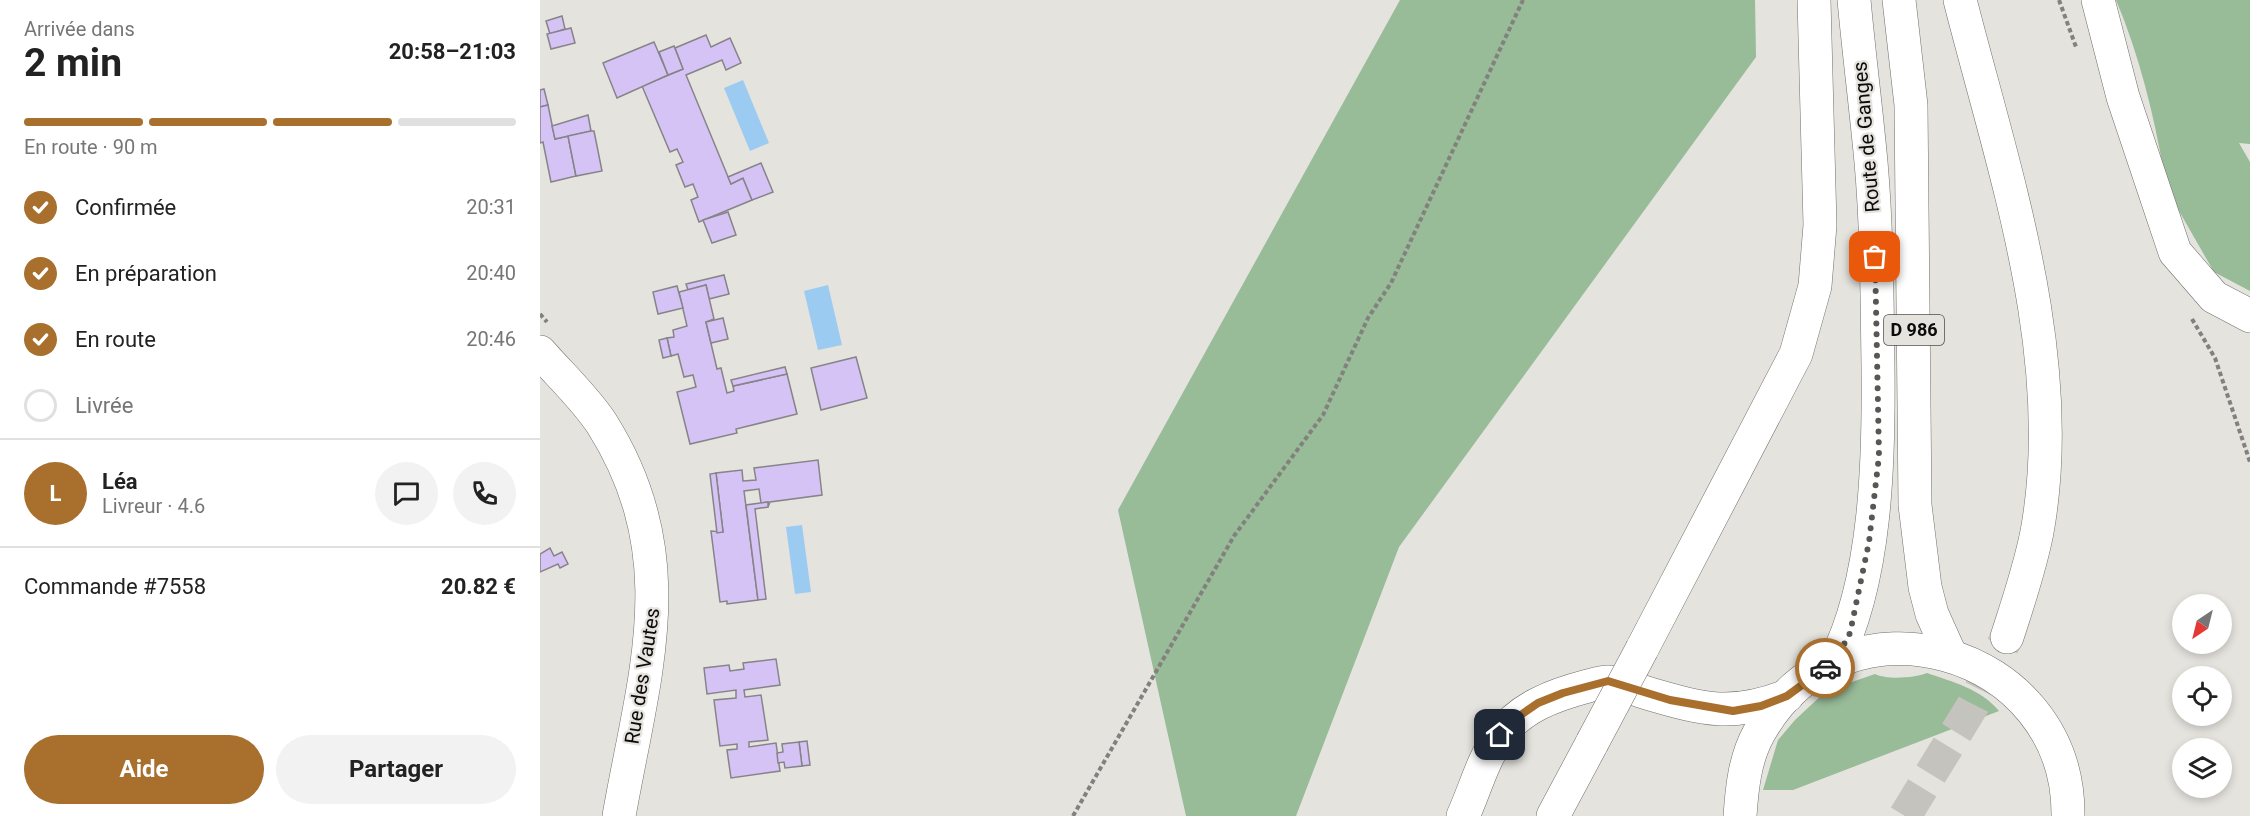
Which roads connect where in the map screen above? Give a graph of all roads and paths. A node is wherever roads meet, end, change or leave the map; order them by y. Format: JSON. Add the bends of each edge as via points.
{"nodes":[{"id":1,"x":1523,"y":0,"type":"edge"},
{"id":2,"x":1814,"y":0,"type":"edge"},
{"id":3,"x":1854,"y":0,"type":"edge"},
{"id":4,"x":1899,"y":0,"type":"edge"},
{"id":5,"x":1959,"y":0,"type":"edge"},
{"id":6,"x":2098,"y":0,"type":"edge"},
{"id":7,"x":2250,"y":316,"type":"edge"},
{"id":8,"x":540,"y":351,"type":"edge"},
{"id":9,"x":2007,"y":637,"type":"tunnel mouth"},
{"id":10,"x":1950,"y":654,"type":"junction"},
{"id":11,"x":1834,"y":663,"type":"junction"},
{"id":12,"x":1787,"y":696,"type":"junction"},
{"id":13,"x":619,"y":816,"type":"edge"},
{"id":14,"x":1073,"y":816,"type":"edge"},
{"id":15,"x":1462,"y":816,"type":"edge"},
{"id":16,"x":1553,"y":816,"type":"edge"},
{"id":17,"x":1740,"y":816,"type":"edge"},
{"id":18,"x":2068,"y":816,"type":"edge"}],
"edges":[{"from":1,"to":14,"type":"path","via":[[1391,283],[1368,318],[1323,415],[1234,536]]},
{"from":2,"to":16,"type":"main road","bridge":true,"via":[[1820,225],[1815,286],[1796,354]]},
{"from":3,"to":11,"type":"main road","name":"Route de Ganges","number":"D 986","via":[[1871,164],[1879,456],[1869,542],[1850,633]]},
{"from":4,"to":10,"type":"main road","name":"Route de Ganges","number":"D 986","via":[[1911,105],[1915,505],[1924,587]]},
{"from":5,"to":9,"type":"main road","via":[[2026,259],[2043,372],[2044,460],[2037,531]]},
{"from":6,"to":7,"type":"main road","via":[[2123,97],[2175,252],[2214,297]]},
{"from":8,"to":13,"type":"main road","name":"Rue des Vautes","via":[[601,422],[627,467],[644,516],[651,555],[654,591],[650,638]]},
{"from":10,"to":11,"type":"main road","via":[[1891,648]]},
{"from":10,"to":18,"type":"main road","via":[[1986,670],[2028,704],[2048,733],[2062,765]]},
{"from":11,"to":12,"type":"main road"},
{"from":12,"to":15,"type":"main road","via":[[1733,711],[1670,700],[1608,681],[1563,693],[1538,703],[1500,735]]},
{"from":12,"to":17,"type":"main road","via":[[1759,732],[1743,776]]}]}
